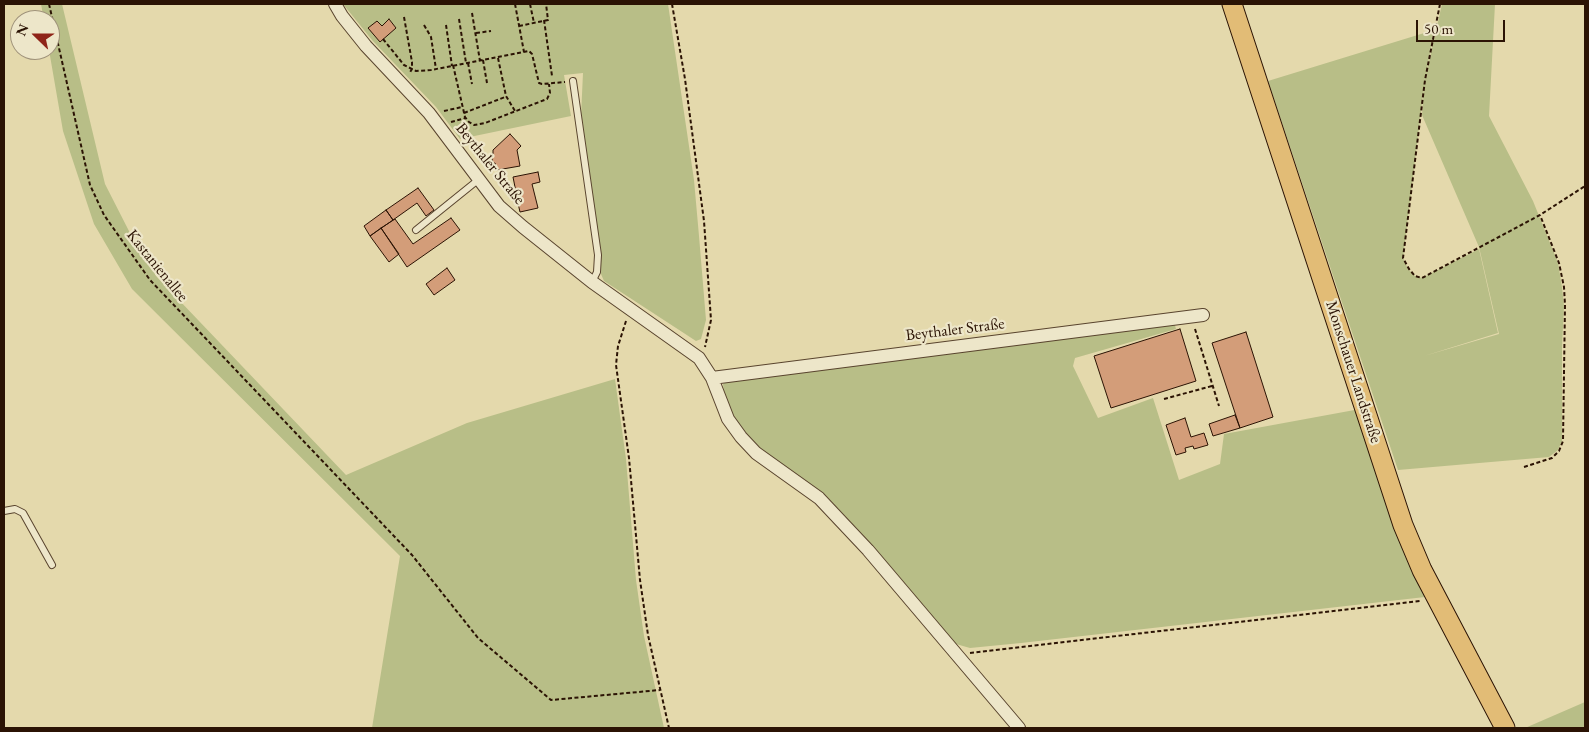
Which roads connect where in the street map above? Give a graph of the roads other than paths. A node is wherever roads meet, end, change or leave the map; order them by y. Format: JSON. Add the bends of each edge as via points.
{"nodes":[{"id":1,"x":335,"y":4,"type":"edge"},
{"id":2,"x":1232,"y":4,"type":"edge"},
{"id":3,"x":573,"y":81,"type":"road end"},
{"id":4,"x":478,"y":180,"type":"junction"},
{"id":5,"x":416,"y":230,"type":"dead end"},
{"id":6,"x":592,"y":282,"type":"junction"},
{"id":7,"x":1197,"y":316,"type":"road end"},
{"id":8,"x":712,"y":378,"type":"junction"},
{"id":9,"x":4,"y":511,"type":"edge"},
{"id":10,"x":52,"y":565,"type":"dead end"},
{"id":11,"x":1019,"y":728,"type":"edge"},
{"id":12,"x":1505,"y":728,"type":"edge"}],
"edges":[{"from":1,"to":4,"type":"street","name":"Beythaler Straße","via":[[366,46],[429,113]]},
{"from":2,"to":12,"type":"main road","name":"Monschauer Landstraße","via":[[1403,525],[1422,570]]},
{"from":3,"to":6,"type":"lane","via":[[598,255],[597,272]]},
{"from":4,"to":5,"type":"lane"},
{"from":4,"to":6,"type":"street","name":"Beythaler Straße","via":[[499,206]]},
{"from":6,"to":8,"type":"street","name":"Beythaler Straße","via":[[699,358]]},
{"from":7,"to":8,"type":"street","name":"Beythaler Straße"},
{"from":8,"to":11,"type":"street","name":"Beythaler Straße","via":[[728,418],[741,437],[756,453],[818,498],[868,550]]},
{"from":9,"to":10,"type":"lane","via":[[15,509],[23,513]]}]}
